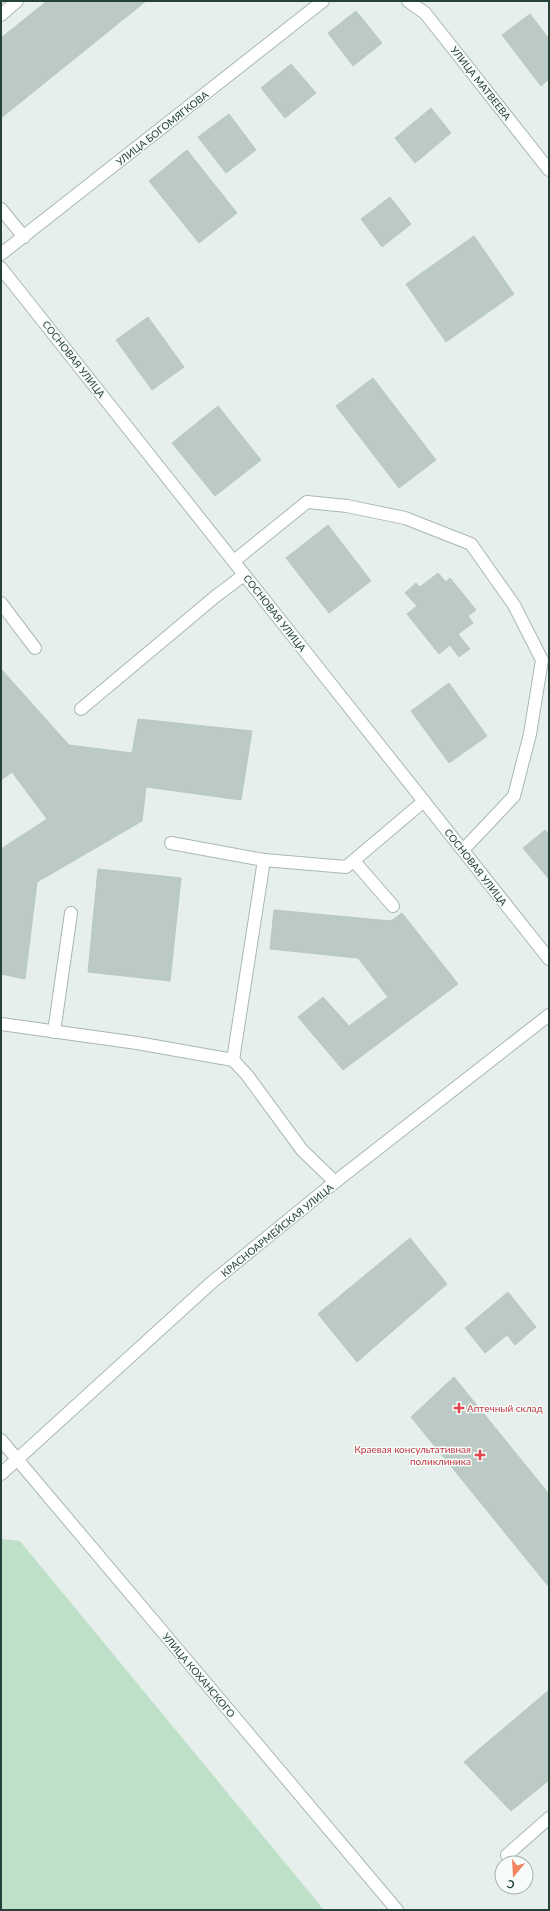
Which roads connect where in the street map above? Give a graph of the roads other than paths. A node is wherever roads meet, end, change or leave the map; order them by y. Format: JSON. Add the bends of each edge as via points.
{"nodes":[{"id":1,"x":17,"y":1,"type":"edge"},
{"id":2,"x":323,"y":1,"type":"edge"},
{"id":3,"x":408,"y":1,"type":"edge"},
{"id":4,"x":1,"y":15,"type":"edge"},
{"id":5,"x":549,"y":170,"type":"edge"},
{"id":6,"x":1,"y":209,"type":"edge"},
{"id":7,"x":24,"y":237,"type":"junction"},
{"id":8,"x":1,"y":254,"type":"edge"},
{"id":9,"x":1,"y":268,"type":"edge"},
{"id":10,"x":234,"y":561,"type":"junction"},
{"id":11,"x":244,"y":575,"type":"junction"},
{"id":12,"x":1,"y":603,"type":"edge"},
{"id":13,"x":35,"y":648,"type":"dead end"},
{"id":14,"x":81,"y":708,"type":"dead end"},
{"id":15,"x":424,"y":801,"type":"junction"},
{"id":16,"x":171,"y":844,"type":"dead end"},
{"id":17,"x":463,"y":850,"type":"junction"},
{"id":18,"x":264,"y":860,"type":"junction"},
{"id":19,"x":354,"y":861,"type":"junction"},
{"id":20,"x":393,"y":906,"type":"dead end"},
{"id":21,"x":71,"y":913,"type":"dead end"},
{"id":22,"x":549,"y":959,"type":"edge"},
{"id":23,"x":549,"y":1015,"type":"edge"},
{"id":24,"x":1,"y":1024,"type":"edge"},
{"id":25,"x":54,"y":1032,"type":"junction"},
{"id":26,"x":233,"y":1060,"type":"junction"},
{"id":27,"x":335,"y":1182,"type":"junction"},
{"id":28,"x":1,"y":1440,"type":"edge"},
{"id":29,"x":17,"y":1459,"type":"junction"},
{"id":30,"x":1,"y":1474,"type":"edge"},
{"id":31,"x":549,"y":1818,"type":"edge"},
{"id":32,"x":507,"y":1855,"type":"dead end"},
{"id":33,"x":397,"y":1910,"type":"edge"}],
"edges":[{"from":1,"to":4,"type":"street"},
{"from":2,"to":7,"type":"street","name":"УЛИЦА БОГОМЯГКОВА"},
{"from":3,"to":5,"type":"street","name":"УЛИЦА МАТВЕЕВА","via":[[425,13]]},
{"from":6,"to":7,"type":"street"},
{"from":7,"to":8,"type":"street","name":"УЛИЦА БОГОМЯГКОВА"},
{"from":9,"to":10,"type":"street","name":"СОСНОВАЯ УЛИЦА"},
{"from":10,"to":11,"type":"street","name":"СОСНОВАЯ УЛИЦА"},
{"from":10,"to":17,"type":"street","via":[[307,502],[347,506],[405,518],[470,544],[514,605],[542,660],[530,734],[514,796]]},
{"from":11,"to":14,"type":"street"},
{"from":11,"to":15,"type":"street","name":"СОСНОВАЯ УЛИЦА"},
{"from":12,"to":13,"type":"street"},
{"from":15,"to":17,"type":"street","name":"СОСНОВАЯ УЛИЦА"},
{"from":15,"to":19,"type":"street"},
{"from":16,"to":18,"type":"street"},
{"from":17,"to":22,"type":"street","name":"СОСНОВАЯ УЛИЦА"},
{"from":18,"to":19,"type":"street","via":[[346,867]]},
{"from":18,"to":26,"type":"street"},
{"from":19,"to":20,"type":"street"},
{"from":21,"to":25,"type":"street"},
{"from":23,"to":27,"type":"street","name":"КРАСНОАРМЕЙСКАЯ УЛИЦА"},
{"from":24,"to":25,"type":"street"},
{"from":25,"to":26,"type":"street"},
{"from":26,"to":27,"type":"street","via":[[302,1150]]},
{"from":27,"to":29,"type":"street","name":"КРАСНОАРМЕЙСКАЯ УЛИЦА","via":[[211,1283]]},
{"from":28,"to":29,"type":"street","name":"УЛИЦА КОХАНСКОГО"},
{"from":29,"to":30,"type":"street","name":"КРАСНОАРМЕЙСКАЯ УЛИЦА"},
{"from":29,"to":33,"type":"street","name":"УЛИЦА КОХАНСКОГО"},
{"from":31,"to":32,"type":"street"}]}
